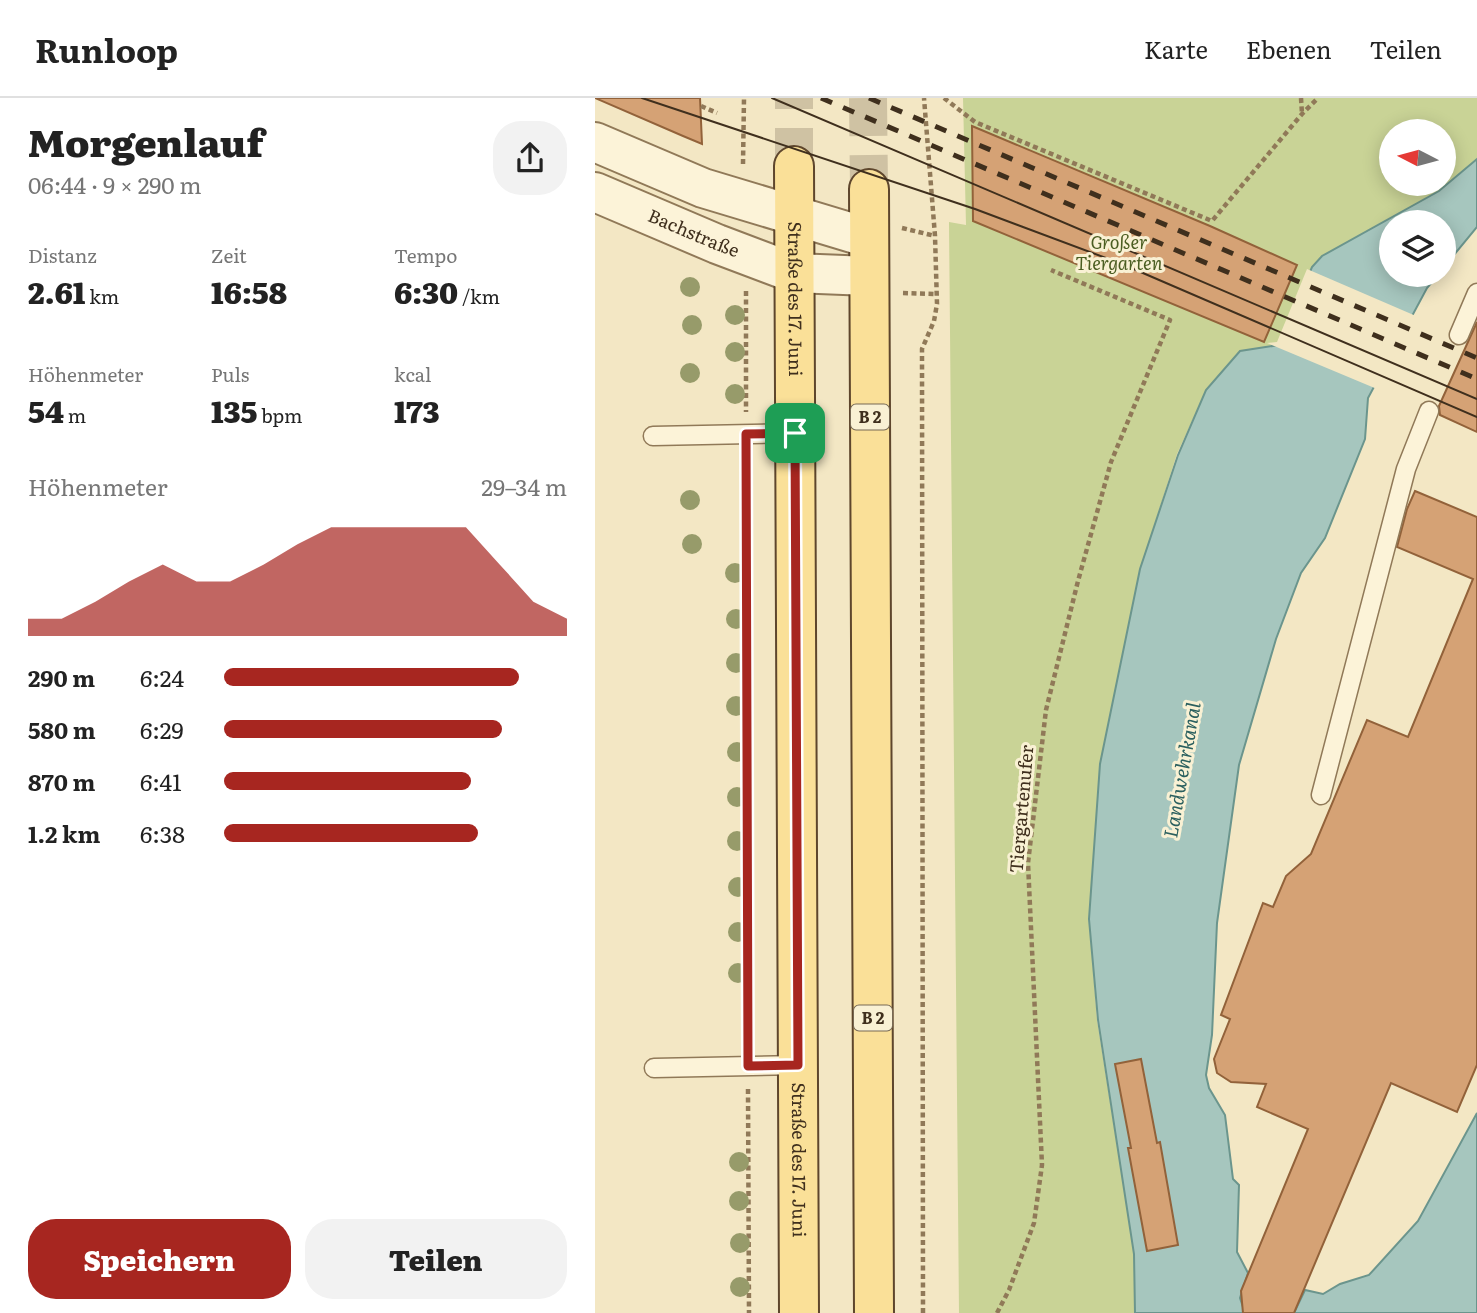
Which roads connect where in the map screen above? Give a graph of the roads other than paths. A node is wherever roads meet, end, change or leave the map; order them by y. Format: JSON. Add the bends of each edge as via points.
{"nodes":[{"id":1,"x":595,"y":142,"type":"edge"},
{"id":2,"x":794,"y":166,"type":"tunnel mouth"},
{"id":3,"x":869,"y":189,"type":"tunnel mouth"},
{"id":4,"x":595,"y":192,"type":"edge"},
{"id":5,"x":794,"y":216,"type":"junction"},
{"id":6,"x":869,"y":238,"type":"junction"},
{"id":7,"x":794,"y":273,"type":"junction"},
{"id":8,"x":869,"y":276,"type":"junction"},
{"id":9,"x":1477,"y":293,"type":"edge"},
{"id":10,"x":1459,"y":335,"type":"dead end"},
{"id":11,"x":1429,"y":411,"type":"dead end"},
{"id":12,"x":795,"y":433,"type":"junction"},
{"id":13,"x":653,"y":436,"type":"dead end"},
{"id":14,"x":1321,"y":794,"type":"dead end"},
{"id":15,"x":798,"y":1065,"type":"junction"},
{"id":16,"x":654,"y":1068,"type":"dead end"},
{"id":17,"x":799,"y":1313,"type":"edge"},
{"id":18,"x":874,"y":1313,"type":"edge"}],
"edges":[{"from":1,"to":5,"type":"street","via":[[703,188]]},
{"from":2,"to":5,"type":"main road","name":"Straße des 17. Juni"},
{"from":3,"to":6,"type":"main road","number":"B 2"},
{"from":4,"to":7,"type":"street","name":"Bachstraße"},
{"from":5,"to":6,"type":"street"},
{"from":5,"to":7,"type":"main road","name":"Straße des 17. Juni"},
{"from":6,"to":8,"type":"main road","number":"B 2"},
{"from":7,"to":8,"type":"street","name":"Bachstraße"},
{"from":7,"to":12,"type":"main road","name":"Straße des 17. Juni"},
{"from":8,"to":18,"type":"main road","number":"B 2"},
{"from":9,"to":10,"type":"lane"},
{"from":11,"to":14,"type":"lane","via":[[1406,469]]},
{"from":12,"to":13,"type":"lane"},
{"from":12,"to":15,"type":"main road","name":"Straße des 17. Juni"},
{"from":15,"to":16,"type":"lane"},
{"from":15,"to":17,"type":"main road","name":"Straße des 17. Juni"}]}
